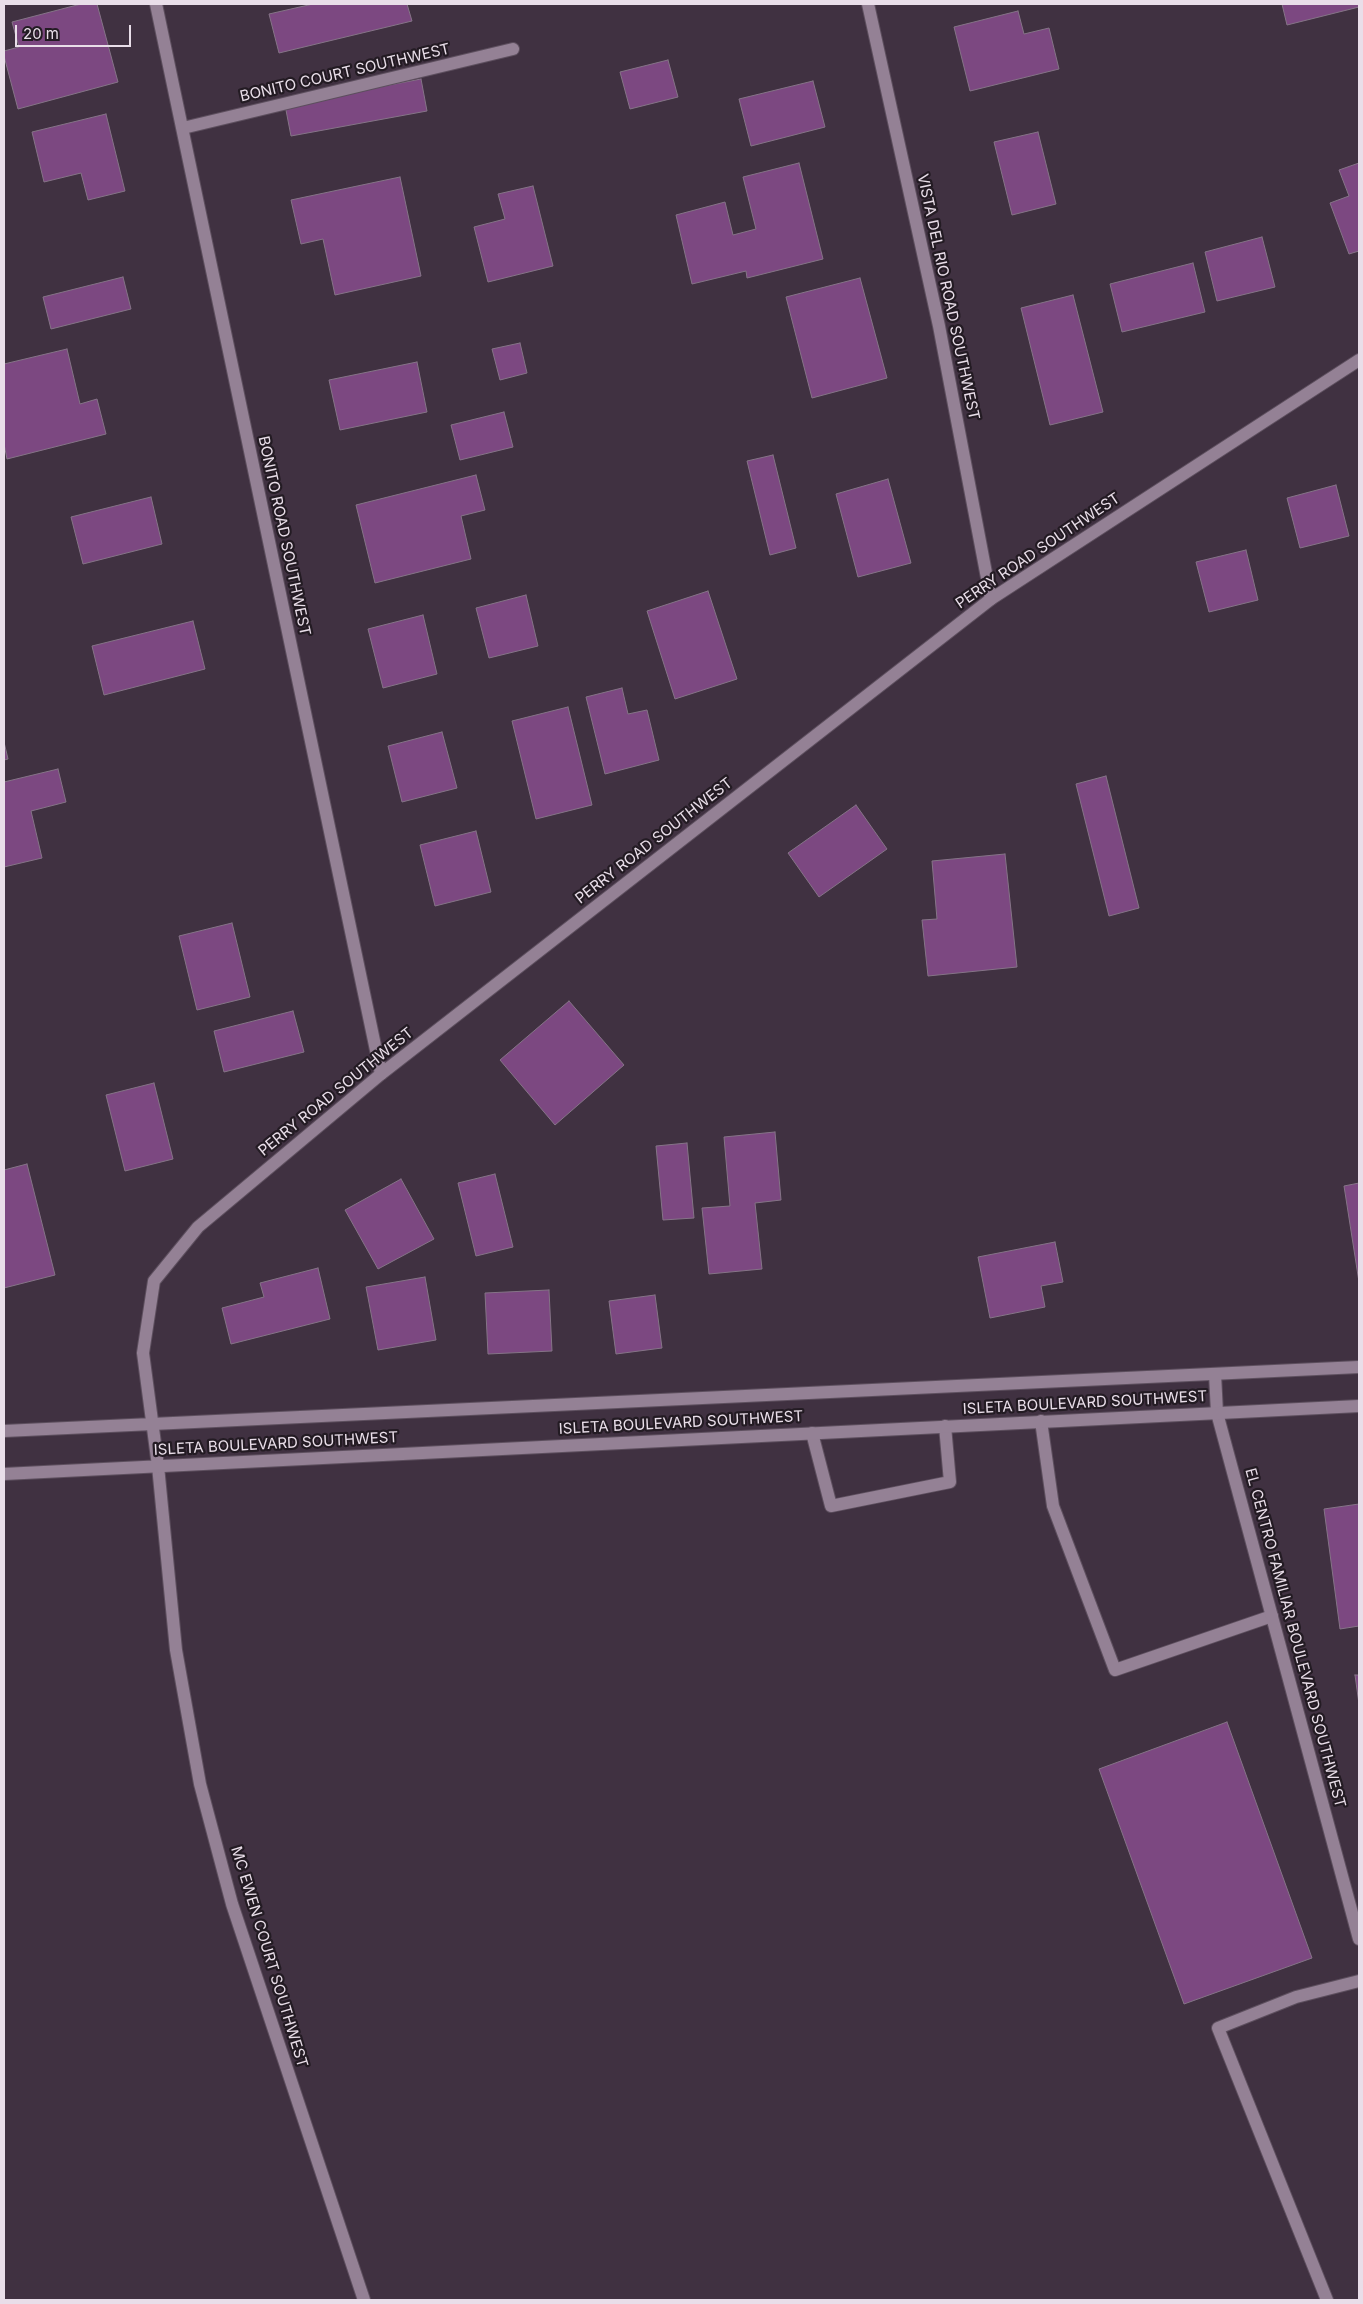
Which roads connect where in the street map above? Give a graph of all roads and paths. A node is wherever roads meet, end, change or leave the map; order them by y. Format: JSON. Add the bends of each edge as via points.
{"nodes":[{"id":1,"x":156,"y":4,"type":"edge"},
{"id":2,"x":868,"y":4,"type":"edge"},
{"id":3,"x":513,"y":49,"type":"dead end"},
{"id":4,"x":183,"y":128,"type":"junction"},
{"id":5,"x":1359,"y":360,"type":"edge"},
{"id":6,"x":991,"y":599,"type":"junction"},
{"id":7,"x":381,"y":1074,"type":"junction"},
{"id":8,"x":1359,"y":1367,"type":"edge"},
{"id":9,"x":1215,"y":1374,"type":"junction"},
{"id":10,"x":1359,"y":1406,"type":"edge"},
{"id":11,"x":1217,"y":1413,"type":"junction"},
{"id":12,"x":1041,"y":1421,"type":"junction"},
{"id":13,"x":153,"y":1423,"type":"junction"},
{"id":14,"x":945,"y":1426,"type":"junction"},
{"id":15,"x":4,"y":1431,"type":"edge"},
{"id":16,"x":812,"y":1433,"type":"junction"},
{"id":17,"x":158,"y":1466,"type":"junction"},
{"id":18,"x":4,"y":1474,"type":"edge"},
{"id":19,"x":1272,"y":1616,"type":"junction"},
{"id":20,"x":1359,"y":1939,"type":"edge"},
{"id":21,"x":1359,"y":1981,"type":"edge"},
{"id":22,"x":364,"y":2300,"type":"edge"},
{"id":23,"x":1327,"y":2300,"type":"edge"}],
"edges":[{"from":1,"to":4,"type":"street","name":"BONITO ROAD SOUTHWEST"},
{"from":2,"to":6,"type":"street","name":"VISTA DEL RIO ROAD SOUTHWEST","via":[[939,326]]},
{"from":3,"to":4,"type":"street","name":"BONITO COURT SOUTHWEST"},
{"from":4,"to":7,"type":"street","name":"BONITO ROAD SOUTHWEST"},
{"from":5,"to":6,"type":"street","name":"PERRY ROAD SOUTHWEST"},
{"from":6,"to":7,"type":"street","name":"PERRY ROAD SOUTHWEST"},
{"from":7,"to":13,"type":"street","name":"PERRY ROAD SOUTHWEST","via":[[198,1227],[154,1281],[143,1353]]},
{"from":8,"to":9,"type":"street","name":"ISLETA BOULEVARD SOUTHWEST"},
{"from":9,"to":11,"type":"street","name":"EL CENTRO FAMILIAR BOULEVARD SOUTHWEST"},
{"from":9,"to":13,"type":"street","name":"ISLETA BOULEVARD SOUTHWEST"},
{"from":10,"to":11,"type":"street","name":"ISLETA BOULEVARD SOUTHWEST"},
{"from":11,"to":12,"type":"street","name":"ISLETA BOULEVARD SOUTHWEST"},
{"from":11,"to":19,"type":"street","name":"EL CENTRO FAMILIAR BOULEVARD SOUTHWEST"},
{"from":12,"to":14,"type":"street","name":"ISLETA BOULEVARD SOUTHWEST"},
{"from":12,"to":19,"type":"street","via":[[1053,1506],[1116,1670]]},
{"from":13,"to":15,"type":"street","name":"ISLETA BOULEVARD SOUTHWEST"},
{"from":13,"to":17,"type":"street","name":"PERRY ROAD SOUTHWEST"},
{"from":14,"to":16,"type":"street","name":"ISLETA BOULEVARD SOUTHWEST"},
{"from":14,"to":16,"type":"street","via":[[950,1482],[831,1506]]},
{"from":16,"to":17,"type":"street","name":"ISLETA BOULEVARD SOUTHWEST"},
{"from":17,"to":18,"type":"street","name":"ISLETA BOULEVARD SOUTHWEST"},
{"from":17,"to":22,"type":"street","name":"MC EWEN COURT SOUTHWEST","via":[[176,1650],[200,1784],[232,1904]]},
{"from":19,"to":20,"type":"street","name":"EL CENTRO FAMILIAR BOULEVARD SOUTHWEST"},
{"from":21,"to":23,"type":"street","via":[[1296,1998],[1218,2028]]}]}
